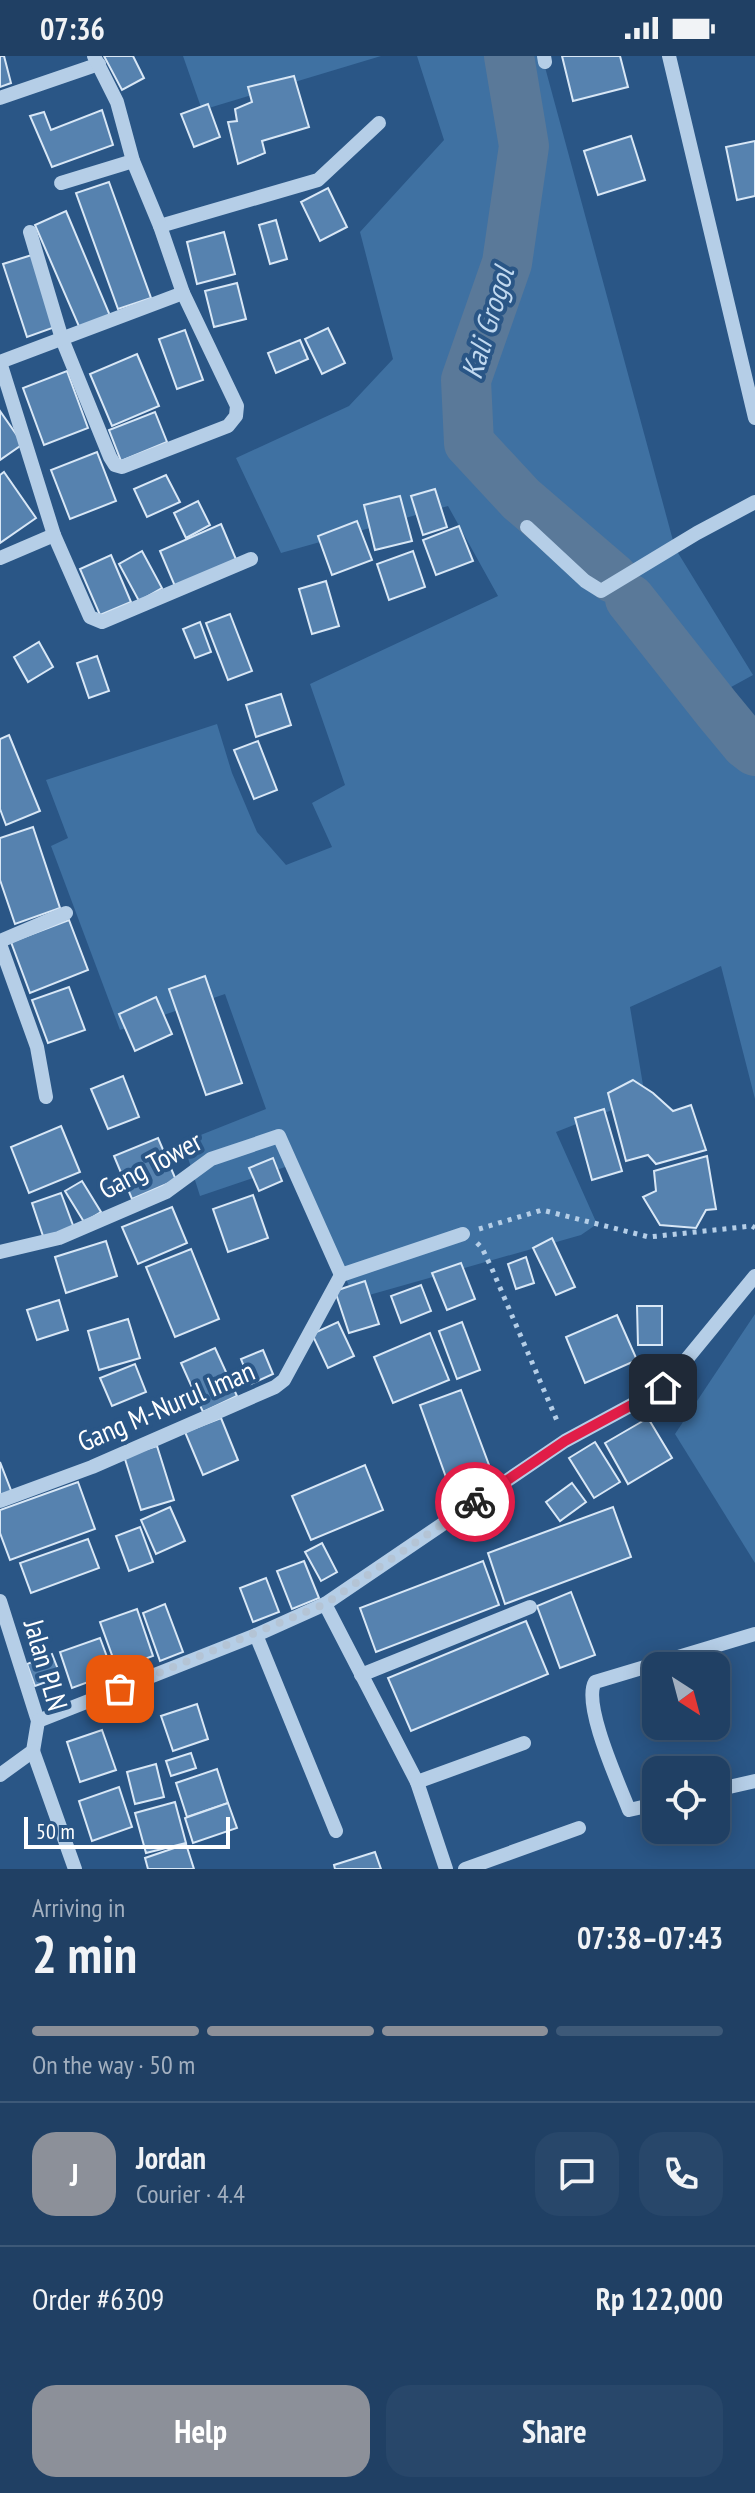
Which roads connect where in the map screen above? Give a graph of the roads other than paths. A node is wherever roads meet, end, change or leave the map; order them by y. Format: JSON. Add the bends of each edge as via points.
{"nodes":[{"id":1,"x":669,"y":56,"type":"edge"},
{"id":2,"x":96,"y":60,"type":"edge"},
{"id":3,"x":0,"y":98,"type":"edge"},
{"id":4,"x":379,"y":123,"type":"dead end"},
{"id":5,"x":133,"y":161,"type":"junction"},
{"id":6,"x":61,"y":183,"type":"dead end"},
{"id":7,"x":160,"y":226,"type":"junction"},
{"id":8,"x":30,"y":232,"type":"dead end"},
{"id":9,"x":183,"y":293,"type":"junction"},
{"id":10,"x":62,"y":339,"type":"junction"},
{"id":11,"x":0,"y":362,"type":"edge"},
{"id":12,"x":755,"y":418,"type":"edge"},
{"id":13,"x":755,"y":502,"type":"edge"},
{"id":14,"x":527,"y":527,"type":"dead end"},
{"id":15,"x":54,"y":535,"type":"junction"},
{"id":16,"x":0,"y":558,"type":"edge"},
{"id":17,"x":251,"y":559,"type":"dead end"},
{"id":18,"x":66,"y":913,"type":"dead end"},
{"id":19,"x":0,"y":942,"type":"edge"},
{"id":20,"x":46,"y":1097,"type":"dead end"},
{"id":21,"x":463,"y":1234,"type":"road end"},
{"id":22,"x":0,"y":1252,"type":"edge"},
{"id":23,"x":341,"y":1275,"type":"junction"},
{"id":24,"x":755,"y":1276,"type":"edge"},
{"id":25,"x":0,"y":1501,"type":"edge"},
{"id":26,"x":0,"y":1601,"type":"edge"},
{"id":27,"x":325,"y":1604,"type":"junction"},
{"id":28,"x":530,"y":1607,"type":"dead end"},
{"id":29,"x":755,"y":1634,"type":"edge"},
{"id":30,"x":256,"y":1635,"type":"junction"},
{"id":31,"x":361,"y":1675,"type":"junction"},
{"id":32,"x":38,"y":1721,"type":"junction"},
{"id":33,"x":524,"y":1743,"type":"dead end"},
{"id":34,"x":33,"y":1751,"type":"junction"},
{"id":35,"x":0,"y":1775,"type":"edge"},
{"id":36,"x":755,"y":1781,"type":"edge"},
{"id":37,"x":417,"y":1782,"type":"junction"},
{"id":38,"x":730,"y":1787,"type":"edge"},
{"id":39,"x":642,"y":1807,"type":"edge"},
{"id":40,"x":579,"y":1828,"type":"dead end"},
{"id":41,"x":336,"y":1831,"type":"dead end"},
{"id":42,"x":75,"y":1869,"type":"edge"},
{"id":43,"x":446,"y":1869,"type":"edge"},
{"id":44,"x":465,"y":1869,"type":"edge"}],
"edges":[{"from":1,"to":12,"type":"street"},
{"from":2,"to":3,"type":"street"},
{"from":2,"to":5,"type":"street","via":[[117,102]]},
{"from":4,"to":7,"type":"street","via":[[318,180]]},
{"from":5,"to":6,"type":"street"},
{"from":5,"to":7,"type":"street"},
{"from":7,"to":9,"type":"street"},
{"from":8,"to":10,"type":"street"},
{"from":9,"to":10,"type":"street"},
{"from":9,"to":10,"type":"street","via":[[237,406],[236,416],[228,426],[122,467],[110,457]]},
{"from":10,"to":11,"type":"street"},
{"from":11,"to":15,"type":"street"},
{"from":13,"to":14,"type":"street","via":[[601,591]]},
{"from":15,"to":16,"type":"street"},
{"from":15,"to":17,"type":"street","via":[[87,613],[102,622]]},
{"from":18,"to":19,"type":"street"},
{"from":19,"to":20,"type":"street","via":[[37,1047]]},
{"from":21,"to":23,"type":"street"},
{"from":22,"to":23,"type":"street","name":"Gang Tower","via":[[59,1238],[166,1192],[211,1159],[279,1136]]},
{"from":23,"to":25,"type":"street","name":"Gang M-Nurul Iman","via":[[284,1380],[275,1387]]},
{"from":24,"to":27,"type":"street","via":[[663,1388],[565,1441]]},
{"from":26,"to":32,"type":"street","name":"Jalan PLN"},
{"from":27,"to":30,"type":"street"},
{"from":27,"to":31,"type":"street"},
{"from":28,"to":31,"type":"street"},
{"from":29,"to":39,"type":"street","via":[[595,1682],[590,1691],[594,1717],[629,1810]]},
{"from":30,"to":32,"type":"street"},
{"from":30,"to":41,"type":"street"},
{"from":31,"to":37,"type":"street"},
{"from":32,"to":34,"type":"street","name":"Jalan PLN"},
{"from":33,"to":37,"type":"street"},
{"from":34,"to":35,"type":"street","name":"Jalan PLN"},
{"from":34,"to":42,"type":"street"},
{"from":36,"to":38,"type":"street"},
{"from":37,"to":43,"type":"street"},
{"from":40,"to":44,"type":"street"}]}
